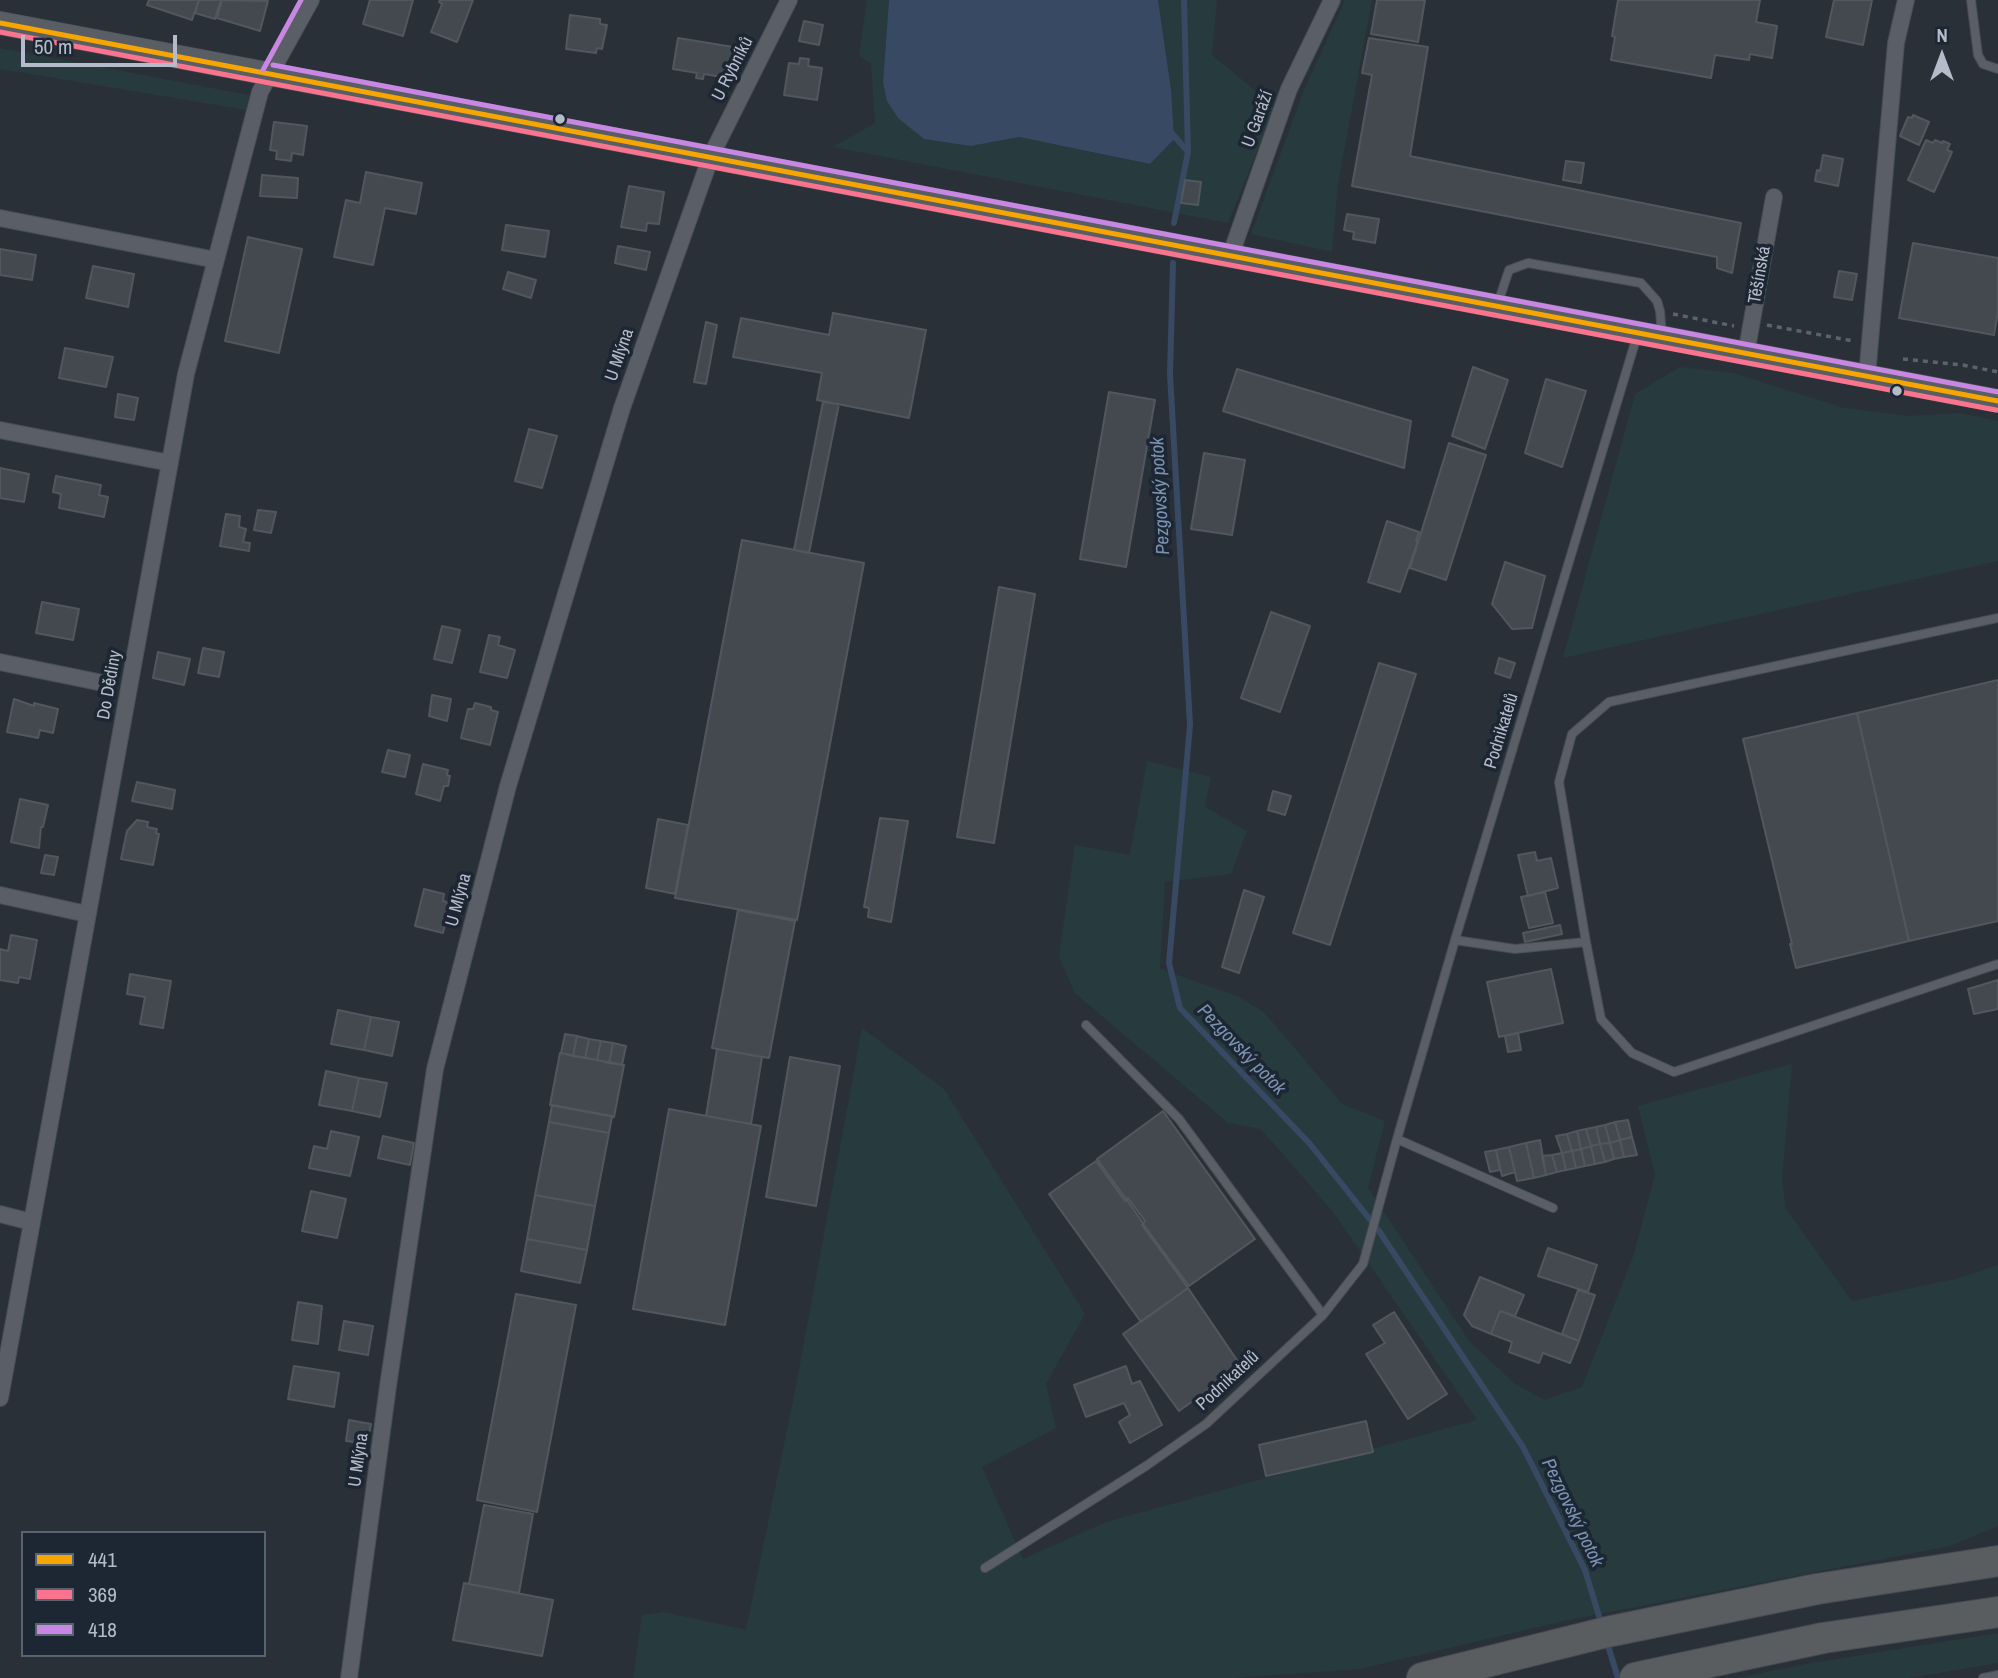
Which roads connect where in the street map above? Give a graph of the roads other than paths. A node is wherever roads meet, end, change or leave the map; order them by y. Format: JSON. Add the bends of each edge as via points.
{"nodes":[{"id":1,"x":311,"y":0,"type":"edge"},
{"id":2,"x":789,"y":0,"type":"edge"},
{"id":3,"x":1332,"y":0,"type":"edge"},
{"id":4,"x":1906,"y":0,"type":"edge"},
{"id":5,"x":1972,"y":0,"type":"edge"},
{"id":6,"x":0,"y":23,"type":"edge"},
{"id":7,"x":1998,"y":69,"type":"edge"},
{"id":8,"x":271,"y":74,"type":"junction"},
{"id":9,"x":710,"y":156,"type":"junction"},
{"id":10,"x":1774,"y":197,"type":"dead end"},
{"id":11,"x":0,"y":218,"type":"edge"},
{"id":12,"x":1231,"y":254,"type":"junction"},
{"id":13,"x":216,"y":260,"type":"junction"},
{"id":14,"x":1498,"y":305,"type":"junction"},
{"id":15,"x":1638,"y":333,"type":"junction"},
{"id":16,"x":1662,"y":338,"type":"junction"},
{"id":17,"x":1746,"y":354,"type":"junction"},
{"id":18,"x":1867,"y":376,"type":"junction"},
{"id":19,"x":1998,"y":401,"type":"edge"},
{"id":20,"x":0,"y":430,"type":"edge"},
{"id":21,"x":170,"y":463,"type":"junction"},
{"id":22,"x":1998,"y":618,"type":"edge"},
{"id":23,"x":0,"y":662,"type":"edge"},
{"id":24,"x":98,"y":682,"type":"dead end"},
{"id":25,"x":0,"y":895,"type":"edge"},
{"id":26,"x":87,"y":914,"type":"junction"},
{"id":27,"x":1455,"y":940,"type":"junction"},
{"id":28,"x":1586,"y":942,"type":"junction"},
{"id":29,"x":1998,"y":964,"type":"edge"},
{"id":30,"x":1086,"y":1025,"type":"dead end"},
{"id":31,"x":1398,"y":1139,"type":"junction"},
{"id":32,"x":1553,"y":1208,"type":"dead end"},
{"id":33,"x":0,"y":1214,"type":"edge"},
{"id":34,"x":31,"y":1222,"type":"junction"},
{"id":35,"x":1323,"y":1315,"type":"junction"},
{"id":36,"x":0,"y":1398,"type":"edge"},
{"id":37,"x":1993,"y":1557,"type":"edge"},
{"id":38,"x":985,"y":1569,"type":"dead end"},
{"id":39,"x":1998,"y":1612,"type":"edge"},
{"id":40,"x":1998,"y":1675,"type":"edge"},
{"id":41,"x":349,"y":1678,"type":"edge"},
{"id":42,"x":1422,"y":1678,"type":"edge"},
{"id":43,"x":1635,"y":1678,"type":"edge"},
{"id":44,"x":1983,"y":1678,"type":"edge"}],
"edges":[{"from":1,"to":8,"type":"street","name":"Do Dědiny"},
{"from":2,"to":9,"type":"street","name":"U Rybníků"},
{"from":3,"to":12,"type":"street","name":"U Garáží","via":[[1289,89]]},
{"from":4,"to":18,"type":"street","via":[[1896,44]]},
{"from":5,"to":7,"type":"lane","via":[[1978,55],[1983,64]]},
{"from":6,"to":8,"type":"main road"},
{"from":8,"to":9,"type":"main road"},
{"from":8,"to":13,"type":"street","name":"Do Dědiny","via":[[256,104]]},
{"from":9,"to":12,"type":"main road"},
{"from":9,"to":41,"type":"street","name":"U Mlýna","via":[[621,408],[508,786],[435,1069]]},
{"from":10,"to":17,"type":"street","name":"Těšínská"},
{"from":11,"to":13,"type":"street"},
{"from":12,"to":14,"type":"main road"},
{"from":13,"to":21,"type":"street","name":"Do Dědiny","via":[[186,374]]},
{"from":14,"to":15,"type":"main road"},
{"from":14,"to":16,"type":"lane","via":[[1509,270],[1528,263],[1641,283],[1661,311]]},
{"from":15,"to":16,"type":"main road"},
{"from":15,"to":27,"type":"lane","name":"Podnikatelů"},
{"from":16,"to":17,"type":"main road"},
{"from":17,"to":18,"type":"main road"},
{"from":18,"to":19,"type":"main road"},
{"from":20,"to":21,"type":"street"},
{"from":21,"to":26,"type":"street","name":"Do Dědiny"},
{"from":22,"to":28,"type":"lane","via":[[1609,702],[1572,734],[1559,782]]},
{"from":23,"to":24,"type":"street","name":"Do Dědiny"},
{"from":25,"to":26,"type":"street"},
{"from":26,"to":34,"type":"street","name":"Do Dědiny"},
{"from":27,"to":28,"type":"lane","via":[[1515,948]]},
{"from":27,"to":31,"type":"lane","name":"Podnikatelů"},
{"from":28,"to":29,"type":"lane","via":[[1601,1019],[1632,1053],[1674,1072]]},
{"from":30,"to":35,"type":"lane","via":[[1179,1119]]},
{"from":31,"to":32,"type":"lane"},
{"from":31,"to":35,"type":"lane","name":"Podnikatelů","via":[[1363,1264]]},
{"from":33,"to":34,"type":"street"},
{"from":34,"to":36,"type":"street","name":"Do Dědiny"},
{"from":35,"to":38,"type":"lane","name":"Podnikatelů","via":[[1206,1424]]},
{"from":37,"to":42,"type":"highway","via":[[1607,1632]]},
{"from":39,"to":43,"type":"highway","via":[[1823,1638]]},
{"from":40,"to":44,"type":"lane"}]}
